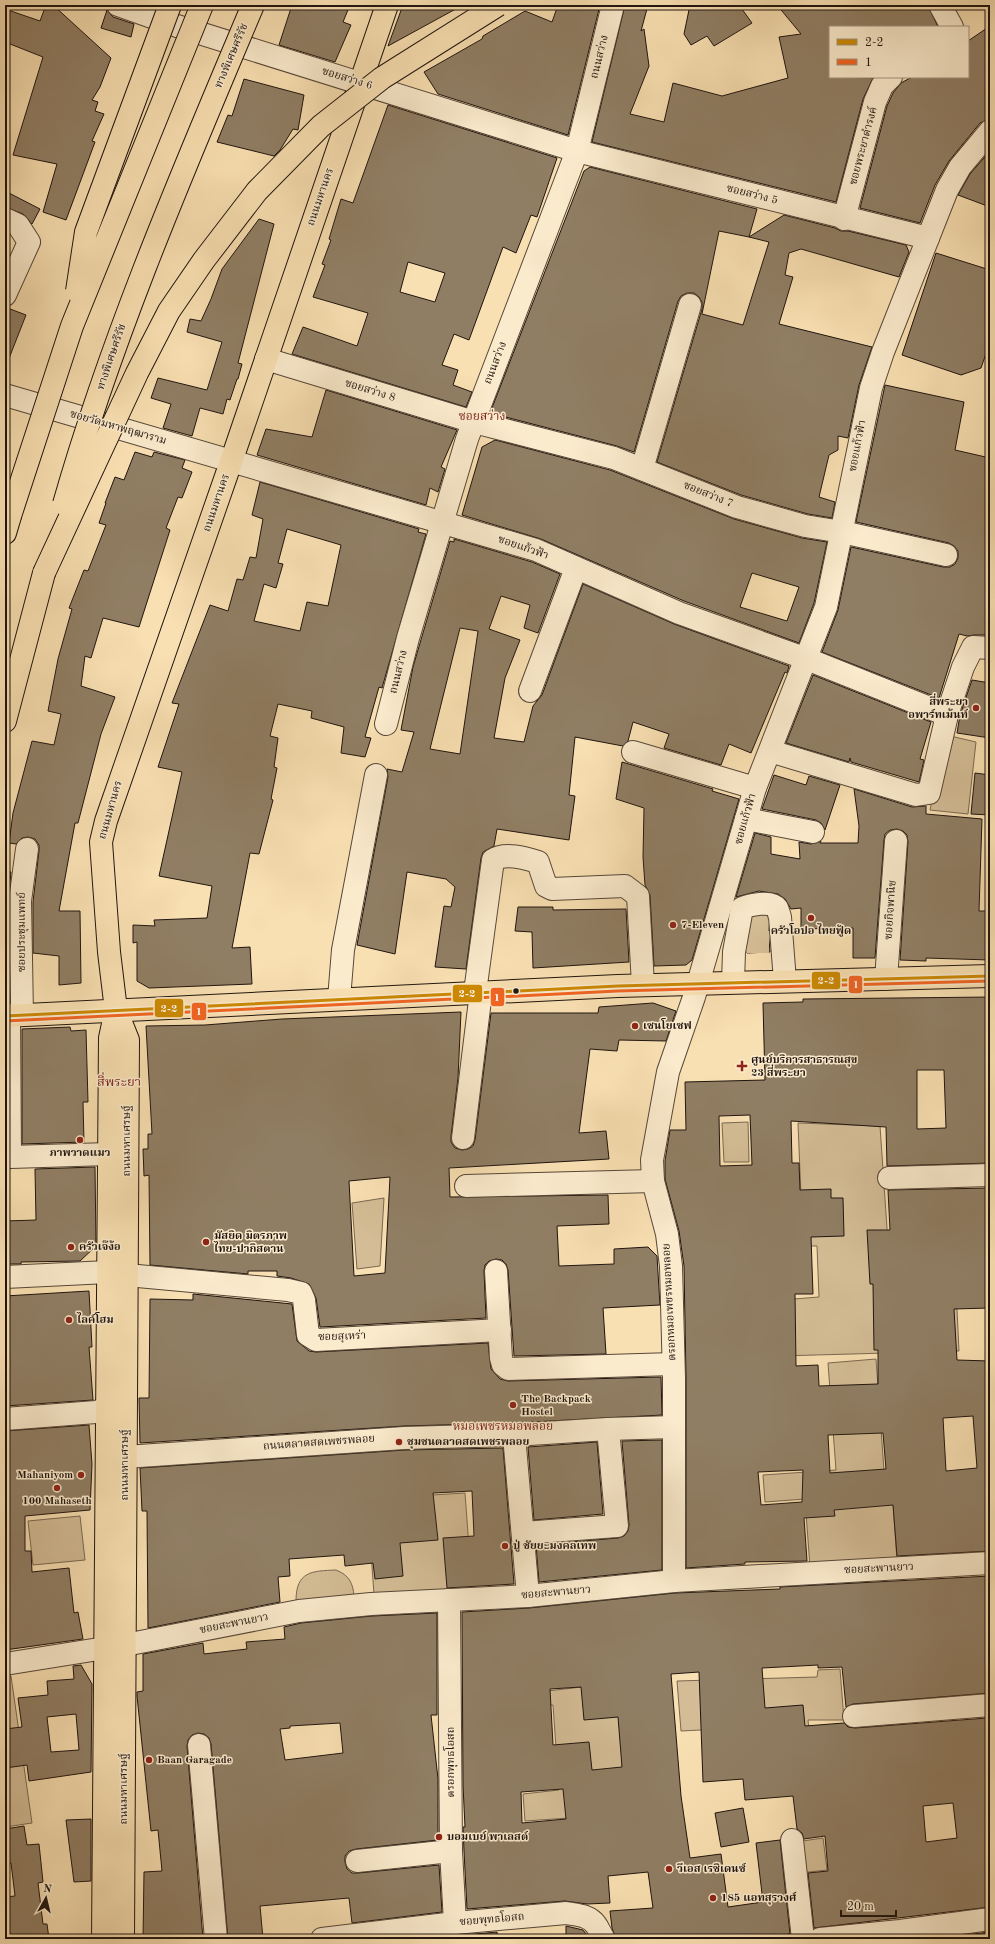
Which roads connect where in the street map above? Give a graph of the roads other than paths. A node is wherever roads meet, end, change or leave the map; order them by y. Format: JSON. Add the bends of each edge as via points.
{"nodes":[{"id":1,"x":118,"y":5,"type":"edge"},
{"id":2,"x":170,"y":5,"type":"edge"},
{"id":3,"x":202,"y":5,"type":"edge"},
{"id":4,"x":254,"y":5,"type":"edge"},
{"id":5,"x":387,"y":5,"type":"edge"},
{"id":6,"x":498,"y":5,"type":"edge"},
{"id":7,"x":613,"y":5,"type":"edge"},
{"id":8,"x":940,"y":5,"type":"edge"},
{"id":9,"x":148,"y":10,"type":"edge"},
{"id":10,"x":951,"y":26,"type":"edge"},
{"id":11,"x":890,"y":78,"type":"edge"},
{"id":12,"x":360,"y":83,"type":"junction"},
{"id":13,"x":990,"y":131,"type":"edge"},
{"id":14,"x":577,"y":151,"type":"junction"},
{"id":15,"x":5,"y":219,"type":"edge"},
{"id":16,"x":844,"y":219,"type":"junction"},
{"id":17,"x":928,"y":238,"type":"junction"},
{"id":18,"x":5,"y":295,"type":"edge"},
{"id":19,"x":690,"y":305,"type":"dead end"},
{"id":20,"x":72,"y":326,"type":"junction"},
{"id":21,"x":266,"y":359,"type":"junction"},
{"id":22,"x":5,"y":395,"type":"edge"},
{"id":23,"x":474,"y":422,"type":"junction"},
{"id":24,"x":231,"y":462,"type":"junction"},
{"id":25,"x":642,"y":469,"type":"junction"},
{"id":26,"x":442,"y":523,"type":"junction"},
{"id":27,"x":842,"y":532,"type":"junction"},
{"id":28,"x":5,"y":533,"type":"edge"},
{"id":29,"x":946,"y":555,"type":"dead end"},
{"id":30,"x":576,"y":568,"type":"junction"},
{"id":31,"x":44,"y":573,"type":"junction"},
{"id":32,"x":990,"y":648,"type":"edge"},
{"id":33,"x":807,"y":659,"type":"junction"},
{"id":34,"x":530,"y":691,"type":"dead end"},
{"id":35,"x":947,"y":715,"type":"junction"},
{"id":36,"x":5,"y":721,"type":"edge"},
{"id":37,"x":386,"y":724,"type":"dead end"},
{"id":38,"x":770,"y":751,"type":"junction"},
{"id":39,"x":633,"y":752,"type":"dead end"},
{"id":40,"x":376,"y":776,"type":"dead end"},
{"id":41,"x":755,"y":788,"type":"junction"},
{"id":42,"x":746,"y":820,"type":"junction"},
{"id":43,"x":813,"y":832,"type":"dead end"},
{"id":44,"x":896,"y":841,"type":"dead end"},
{"id":45,"x":27,"y":849,"type":"dead end"},
{"id":46,"x":990,"y":976,"type":"edge"},
{"id":47,"x":886,"y":979,"type":"junction"},
{"id":48,"x":785,"y":981,"type":"junction"},
{"id":49,"x":733,"y":982,"type":"junction"},
{"id":50,"x":698,"y":983,"type":"junction"},
{"id":51,"x":643,"y":985,"type":"junction"},
{"id":52,"x":478,"y":992,"type":"junction"},
{"id":53,"x":339,"y":999,"type":"junction"},
{"id":54,"x":116,"y":1010,"type":"junction"},
{"id":55,"x":12,"y":1015,"type":"edge"},
{"id":56,"x":463,"y":1138,"type":"dead end"},
{"id":57,"x":109,"y":1154,"type":"junction"},
{"id":58,"x":990,"y":1175,"type":"edge"},
{"id":59,"x":889,"y":1178,"type":"dead end"},
{"id":60,"x":652,"y":1181,"type":"junction"},
{"id":61,"x":466,"y":1186,"type":"dead end"},
{"id":62,"x":496,"y":1271,"type":"dead end"},
{"id":63,"x":117,"y":1274,"type":"junction"},
{"id":64,"x":5,"y":1277,"type":"edge"},
{"id":65,"x":500,"y":1330,"type":"junction"},
{"id":66,"x":673,"y":1364,"type":"junction"},
{"id":67,"x":107,"y":1408,"type":"junction"},
{"id":68,"x":5,"y":1419,"type":"edge"},
{"id":69,"x":608,"y":1428,"type":"junction"},
{"id":70,"x":674,"y":1428,"type":"junction"},
{"id":71,"x":514,"y":1435,"type":"junction"},
{"id":72,"x":116,"y":1458,"type":"junction"},
{"id":73,"x":523,"y":1533,"type":"junction"},
{"id":74,"x":990,"y":1563,"type":"edge"},
{"id":75,"x":674,"y":1581,"type":"junction"},
{"id":76,"x":528,"y":1596,"type":"junction"},
{"id":77,"x":449,"y":1600,"type":"junction"},
{"id":78,"x":115,"y":1646,"type":"junction"},
{"id":79,"x":5,"y":1664,"type":"edge"},
{"id":80,"x":990,"y":1705,"type":"edge"},
{"id":81,"x":854,"y":1716,"type":"dead end"},
{"id":82,"x":199,"y":1745,"type":"dead end"},
{"id":83,"x":792,"y":1840,"type":"dead end"},
{"id":84,"x":451,"y":1851,"type":"junction"},
{"id":85,"x":357,"y":1861,"type":"dead end"},
{"id":86,"x":990,"y":1919,"type":"edge"},
{"id":87,"x":455,"y":1923,"type":"junction"},
{"id":88,"x":857,"y":1937,"type":"edge"},
{"id":89,"x":103,"y":1939,"type":"edge"},
{"id":90,"x":123,"y":1939,"type":"edge"},
{"id":91,"x":216,"y":1939,"type":"edge"},
{"id":92,"x":322,"y":1939,"type":"edge"},
{"id":93,"x":604,"y":1939,"type":"edge"},
{"id":94,"x":803,"y":1939,"type":"edge"},
{"id":95,"x":820,"y":1939,"type":"edge"}],
"edges":[{"from":1,"to":9,"type":"street","name":"ซอยสว่าง 6"},
{"from":2,"to":20,"type":"main road","bridge":true,"via":[[86,232]]},
{"from":3,"to":20,"type":"main road","bridge":true},
{"from":4,"to":31,"type":"main road","name":"ทางพิเศษศรีรัช","bridge":true,"via":[[168,210],[117,342],[77,460]]},
{"from":5,"to":12,"type":"main road","name":"ถนนมหานคร"},
{"from":6,"to":31,"type":"main road","bridge":true,"via":[[382,78],[321,126],[257,191],[169,311],[137,373]]},
{"from":7,"to":14,"type":"street","name":"ถนนสว่าง"},
{"from":8,"to":10,"type":"street"},
{"from":9,"to":12,"type":"street","name":"ซอยสว่าง 6"},
{"from":11,"to":16,"type":"street","name":"ซอยพระยาดำรงค์","via":[[882,86],[875,102]]},
{"from":12,"to":14,"type":"street","name":"ซอยสว่าง 6"},
{"from":12,"to":21,"type":"main road","name":"ถนนมหานคร"},
{"from":13,"to":17,"type":"street","name":"ซอยแก้วฟ้า","via":[[947,190]]},
{"from":14,"to":16,"type":"street","name":"ซอยสว่าง 5"},
{"from":14,"to":23,"type":"street","name":"ถนนสว่าง"},
{"from":15,"to":18,"type":"street","via":[[18,225],[29,242]]},
{"from":16,"to":17,"type":"street","name":"ซอยสว่าง 5"},
{"from":17,"to":27,"type":"street","name":"ซอยแก้วฟ้า","via":[[871,388]]},
{"from":19,"to":25,"type":"street"},
{"from":20,"to":28,"type":"main road","bridge":true},
{"from":21,"to":23,"type":"street","name":"ซอยสว่าง 8"},
{"from":21,"to":24,"type":"main road","name":"ถนนมหานคร"},
{"from":22,"to":24,"type":"street","name":"ซอยวัดมหาพฤฒาราม"},
{"from":23,"to":25,"type":"street","name":"ซอยสว่าง 7","via":[[614,458]]},
{"from":23,"to":26,"type":"street","name":"ถนนสว่าง"},
{"from":24,"to":26,"type":"street","name":"ซอยแก้วฟ้า"},
{"from":24,"to":54,"type":"main road","name":"ถนนมหานคร","via":[[103,835],[102,859]]},
{"from":25,"to":27,"type":"street","name":"ซอยสว่าง 7","via":[[737,507],[805,526]]},
{"from":26,"to":30,"type":"street","name":"ซอยแก้วฟ้า","via":[[536,550]]},
{"from":26,"to":37,"type":"street","name":"ถนนสว่าง"},
{"from":27,"to":29,"type":"street","name":"ซอยสว่าง 7"},
{"from":27,"to":33,"type":"street","name":"ซอยแก้วฟ้า","via":[[826,607]]},
{"from":30,"to":33,"type":"street","name":"ซอยแก้วฟ้า","via":[[679,613]]},
{"from":30,"to":34,"type":"street"},
{"from":31,"to":36,"type":"main road","name":"ทางพิเศษศรีรัช"},
{"from":32,"to":35,"type":"street","via":[[973,647],[969,653]]},
{"from":33,"to":35,"type":"street","name":"ซอยแก้วฟ้า"},
{"from":33,"to":38,"type":"street","name":"ซอยแก้วฟ้า"},
{"from":35,"to":38,"type":"street","via":[[929,793],[924,795],[916,796]]},
{"from":38,"to":41,"type":"street","name":"ซอยแก้วฟ้า"},
{"from":39,"to":41,"type":"street"},
{"from":40,"to":53,"type":"street","via":[[343,950]]},
{"from":41,"to":42,"type":"street","name":"ซอยแก้วฟ้า"},
{"from":42,"to":43,"type":"street"},
{"from":42,"to":50,"type":"street","name":"ซอยแก้วฟ้า"},
{"from":44,"to":47,"type":"street","name":"ซอยกิจพานิช"},
{"from":45,"to":55,"type":"street","name":"ซอยประชุมแพทย์","via":[[20,902]]},
{"from":46,"to":47,"type":"main road"},
{"from":47,"to":48,"type":"main road"},
{"from":48,"to":49,"type":"main road"},
{"from":48,"to":49,"type":"street","via":[[775,931],[777,908],[772,904],[757,904],[742,908],[742,932]]},
{"from":49,"to":50,"type":"main road"},
{"from":50,"to":51,"type":"main road"},
{"from":50,"to":60,"type":"street","name":"ตรอกหมอเพชรหมอพลอย","via":[[668,1072],[652,1160]]},
{"from":51,"to":52,"type":"main road"},
{"from":51,"to":52,"type":"street","via":[[638,896],[633,891],[625,886],[552,889],[546,886],[538,862],[521,857],[499,857],[493,860]]},
{"from":52,"to":53,"type":"main road"},
{"from":52,"to":56,"type":"street"},
{"from":53,"to":54,"type":"main road"},
{"from":54,"to":55,"type":"main road"},
{"from":54,"to":57,"type":"main road","name":"ถนนมหาเศรษฐ์","via":[[110,1038]]},
{"from":54,"to":63,"type":"main road","name":"ถนนมหาเศรษฐ์","via":[[128,1040]]},
{"from":55,"to":57,"type":"street","name":"ซอยประชุมแพทย์","via":[[10,1157]]},
{"from":57,"to":63,"type":"main road","name":"ถนนมหาเศรษฐ์"},
{"from":58,"to":59,"type":"street"},
{"from":60,"to":61,"type":"street"},
{"from":60,"to":66,"type":"street","name":"ตรอกหมอเพชรหมอพลอย","via":[[667,1234],[671,1266]]},
{"from":62,"to":65,"type":"street"},
{"from":63,"to":64,"type":"street"},
{"from":63,"to":65,"type":"street","name":"ซอยสุเหร่า","via":[[301,1293],[308,1335],[316,1340]]},
{"from":63,"to":67,"type":"main road","name":"ถนนมหาเศรษฐ์"},
{"from":63,"to":72,"type":"main road","name":"ถนนมหาเศรษฐ์"},
{"from":65,"to":66,"type":"street","via":[[501,1358],[503,1365],[508,1369]]},
{"from":66,"to":70,"type":"street","name":"ตรอกหมอเพชรหมอพลอย"},
{"from":67,"to":68,"type":"street","via":[[96,1412]]},
{"from":67,"to":72,"type":"main road","name":"ถนนมหาเศรษฐ์"},
{"from":69,"to":70,"type":"street","name":"ถนนตลาดสดเพชรพลอย"},
{"from":69,"to":71,"type":"street","name":"ถนนตลาดสดเพชรพลอย"},
{"from":69,"to":73,"type":"street","via":[[618,1526]]},
{"from":70,"to":75,"type":"street","name":"ตรอกหมอเพชรหมอพลอย"},
{"from":71,"to":72,"type":"street","name":"ถนนตลาดสดเพชรพลอย","via":[[404,1438]]},
{"from":71,"to":73,"type":"street"},
{"from":72,"to":78,"type":"main road","name":"ถนนมหาเศรษฐ์"},
{"from":73,"to":76,"type":"street"},
{"from":74,"to":75,"type":"street","name":"ซอยสะพานยาว"},
{"from":75,"to":76,"type":"street","name":"ซอยสะพานยาว"},
{"from":76,"to":77,"type":"street","name":"ซอยสะพานยาว"},
{"from":77,"to":78,"type":"street","name":"ซอยสะพานยาว","via":[[299,1611]]},
{"from":77,"to":84,"type":"street","name":"ตรอกพุทธโอสถ"},
{"from":78,"to":79,"type":"street","name":"ซอยสะพานยาว"},
{"from":78,"to":89,"type":"main road","name":"ถนนมหาเศรษฐ์"},
{"from":78,"to":90,"type":"main road","name":"ถนนมหาเศรษฐ์"},
{"from":80,"to":81,"type":"street"},
{"from":82,"to":91,"type":"street"},
{"from":83,"to":94,"type":"street"},
{"from":84,"to":85,"type":"street"},
{"from":84,"to":87,"type":"street","name":"ตรอกพุทธโอสถ"},
{"from":86,"to":88,"type":"street"},
{"from":87,"to":92,"type":"street","name":"ซอยพุทธโอสถ"},
{"from":87,"to":93,"type":"street","name":"ซอยพุทธโอสถ","via":[[566,1913],[581,1915],[596,1924]]},
{"from":88,"to":95,"type":"street"}]}
